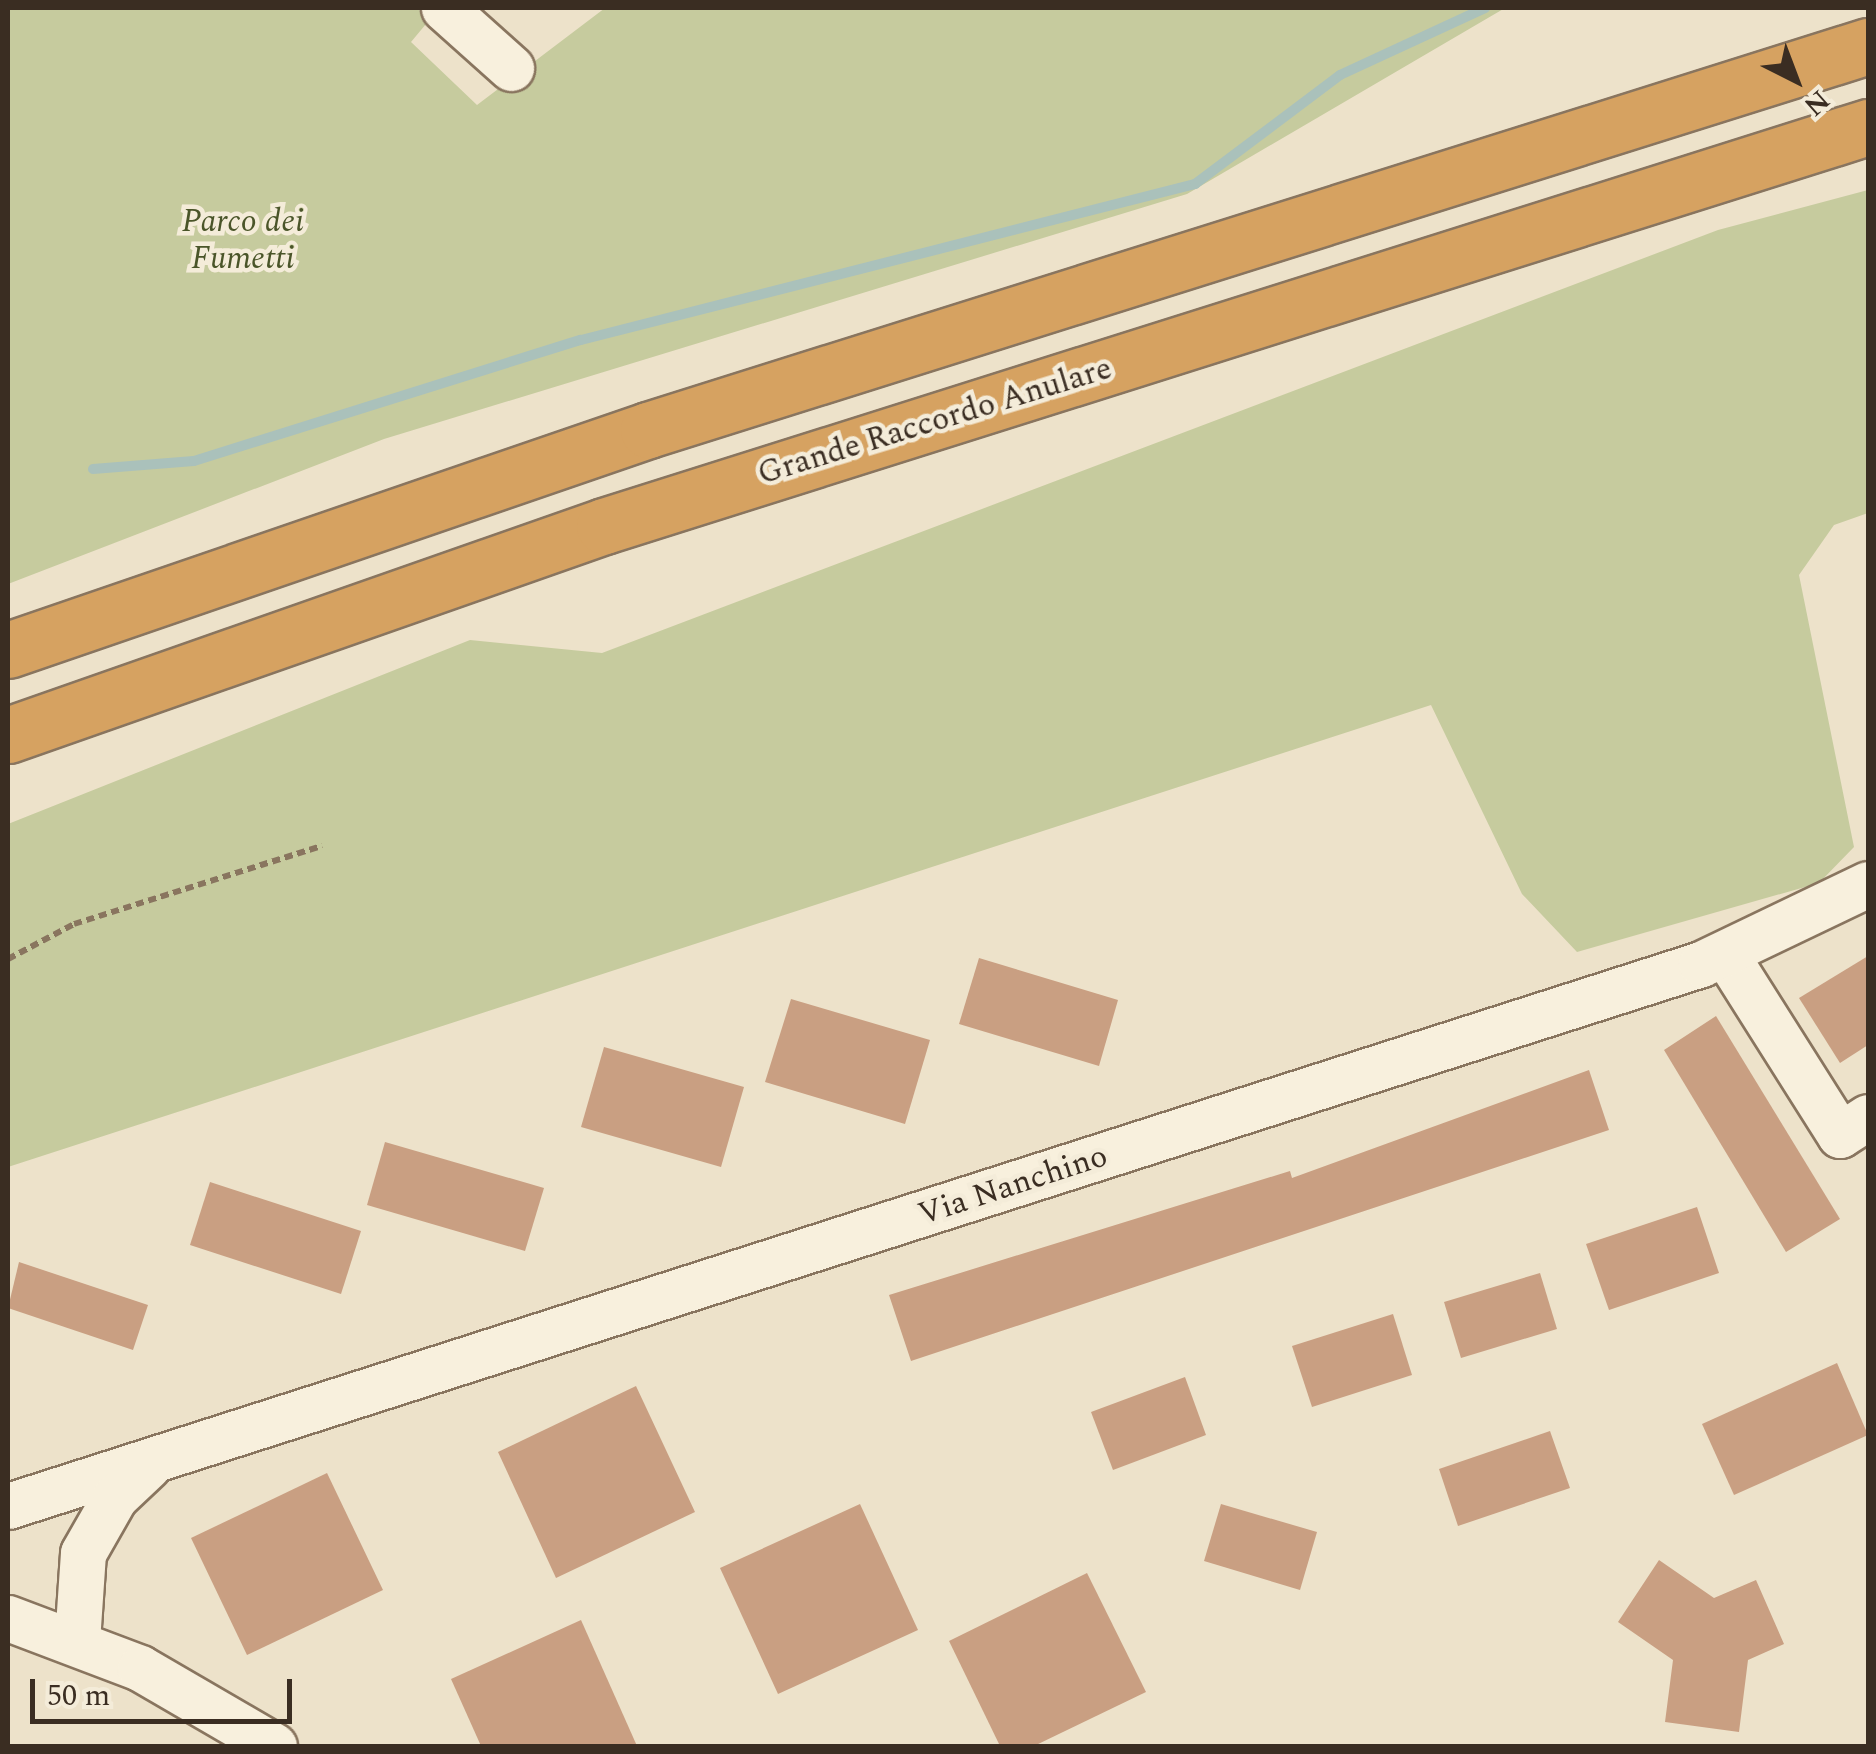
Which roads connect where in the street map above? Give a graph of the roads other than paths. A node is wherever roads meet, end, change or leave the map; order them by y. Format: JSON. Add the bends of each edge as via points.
{"nodes":[{"id":1,"x":444,"y":8,"type":"edge"},
{"id":2,"x":1868,"y":46,"type":"edge"},
{"id":3,"x":511,"y":68,"type":"dead end"},
{"id":4,"x":1868,"y":127,"type":"edge"},
{"id":5,"x":8,"y":650,"type":"edge"},
{"id":6,"x":8,"y":734,"type":"edge"},
{"id":7,"x":1868,"y":884,"type":"edge"},
{"id":8,"x":1726,"y":956,"type":"junction"},
{"id":9,"x":1868,"y":1117,"type":"edge"},
{"id":10,"x":149,"y":1465,"type":"junction"},
{"id":11,"x":8,"y":1506,"type":"edge"},
{"id":12,"x":8,"y":1618,"type":"edge"},
{"id":13,"x":78,"y":1640,"type":"junction"},
{"id":14,"x":274,"y":1746,"type":"edge"}],
"edges":[{"from":1,"to":3,"type":"street"},
{"from":2,"to":5,"type":"highway","via":[[648,430]]},
{"from":4,"to":6,"type":"highway","name":"Grande Raccordo Anulare","via":[[604,526]]},
{"from":7,"to":8,"type":"street","name":"Via Nanchino"},
{"from":8,"to":9,"type":"street","via":[[1840,1135]]},
{"from":8,"to":10,"type":"street","name":"Via Nanchino"},
{"from":10,"to":11,"type":"street","name":"Via Nanchino"},
{"from":10,"to":13,"type":"street","via":[[115,1497],[83,1553]]},
{"from":12,"to":13,"type":"street"},
{"from":13,"to":14,"type":"street"}]}
